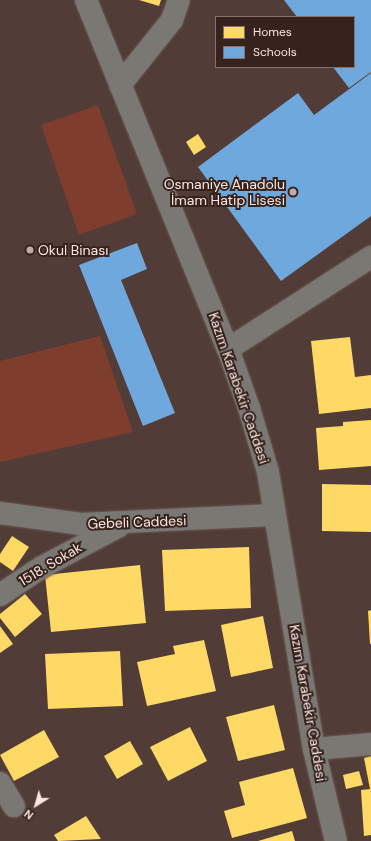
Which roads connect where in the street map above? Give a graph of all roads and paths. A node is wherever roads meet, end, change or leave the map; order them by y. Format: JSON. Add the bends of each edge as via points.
{"nodes":[{"id":1,"x":86,"y":0,"type":"edge"},
{"id":2,"x":179,"y":0,"type":"edge"},
{"id":3,"x":120,"y":85,"type":"junction"},
{"id":4,"x":371,"y":257,"type":"edge"},
{"id":5,"x":228,"y":349,"type":"junction"},
{"id":6,"x":0,"y":513,"type":"edge"},
{"id":7,"x":274,"y":515,"type":"junction"},
{"id":8,"x":124,"y":524,"type":"junction"},
{"id":9,"x":0,"y":595,"type":"edge"},
{"id":10,"x":371,"y":744,"type":"edge"},
{"id":11,"x":314,"y":749,"type":"junction"},
{"id":12,"x":0,"y":783,"type":"edge"},
{"id":13,"x":14,"y":806,"type":"dead end"},
{"id":14,"x":336,"y":841,"type":"edge"}],
"edges":[{"from":1,"to":3,"type":"street","name":"Kazım Karabekir Caddesi"},
{"from":2,"to":3,"type":"street","via":[[172,20]]},
{"from":3,"to":5,"type":"street","name":"Kazım Karabekir Caddesi"},
{"from":4,"to":5,"type":"street"},
{"from":5,"to":7,"type":"street","name":"Kazım Karabekir Caddesi","via":[[268,472]]},
{"from":6,"to":8,"type":"street","name":"Gebeli Caddesi","via":[[81,524]]},
{"from":7,"to":8,"type":"street","name":"Gebeli Caddesi"},
{"from":7,"to":11,"type":"street","name":"Kazım Karabekir Caddesi"},
{"from":8,"to":9,"type":"street","name":"1518. Sokak","via":[[42,567]]},
{"from":10,"to":11,"type":"street"},
{"from":11,"to":14,"type":"street","name":"Kazım Karabekir Caddesi"},
{"from":12,"to":13,"type":"street"}]}
